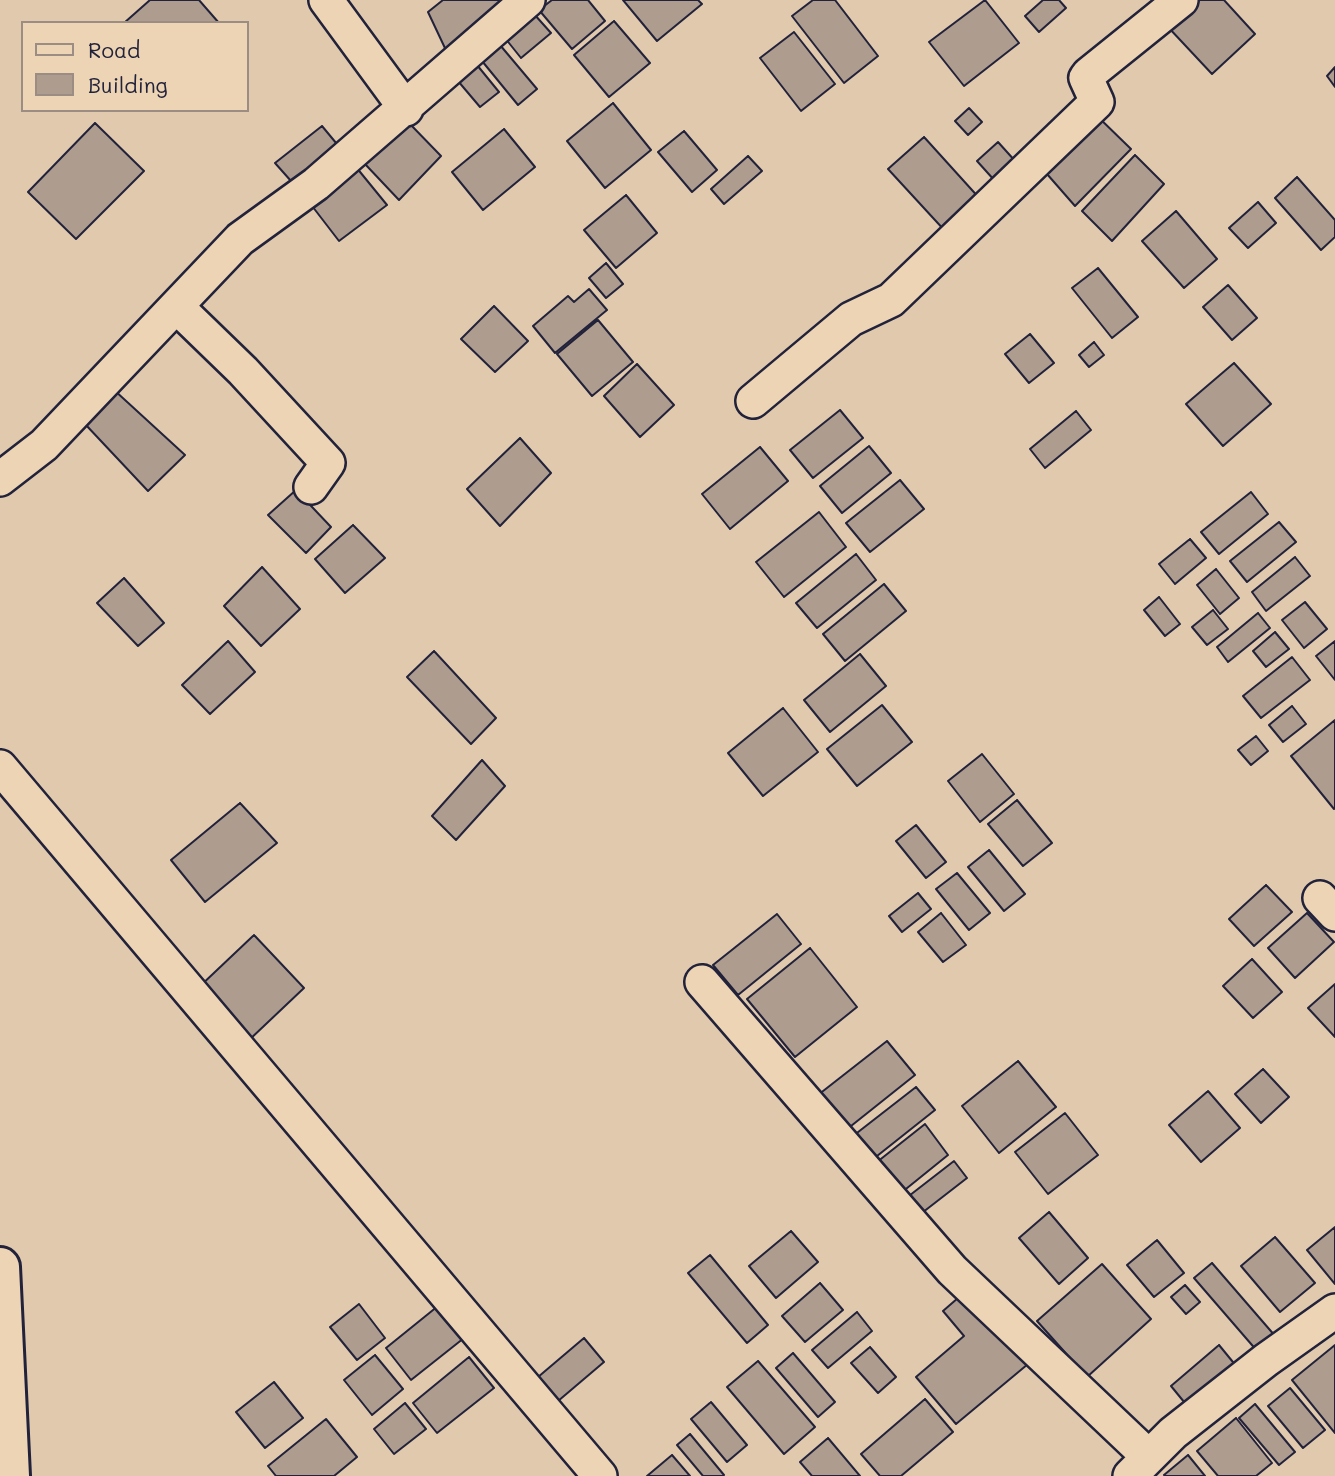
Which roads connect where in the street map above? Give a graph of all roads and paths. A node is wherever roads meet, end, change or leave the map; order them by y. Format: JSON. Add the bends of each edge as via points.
{"nodes":[{"id":1,"x":327,"y":0,"type":"edge"},
{"id":2,"x":528,"y":0,"type":"edge"},
{"id":3,"x":1181,"y":0,"type":"edge"},
{"id":4,"x":406,"y":109,"type":"junction"},
{"id":5,"x":177,"y":307,"type":"junction"},
{"id":6,"x":753,"y":401,"type":"dead end"},
{"id":7,"x":0,"y":479,"type":"edge"},
{"id":8,"x":311,"y":487,"type":"dead end"},
{"id":9,"x":0,"y":767,"type":"edge"},
{"id":10,"x":702,"y":982,"type":"dead end"},
{"id":11,"x":0,"y":1267,"type":"edge"},
{"id":12,"x":1335,"y":1311,"type":"edge"},
{"id":13,"x":1140,"y":1466,"type":"edge"},
{"id":14,"x":10,"y":1476,"type":"edge"},
{"id":15,"x":600,"y":1476,"type":"edge"}],
"edges":[{"from":1,"to":4,"type":"street"},
{"from":2,"to":4,"type":"street"},
{"from":3,"to":6,"type":"street","via":[[1089,74],[1086,78],[1097,102],[891,300],[850,319]]},
{"from":4,"to":5,"type":"street","via":[[316,184],[240,239]]},
{"from":5,"to":7,"type":"street","via":[[44,445]]},
{"from":5,"to":8,"type":"street","via":[[328,463]]},
{"from":9,"to":15,"type":"street"},
{"from":10,"to":13,"type":"street","via":[[952,1270]]},
{"from":11,"to":14,"type":"highway"},
{"from":12,"to":13,"type":"street","via":[[1173,1433]]}]}
